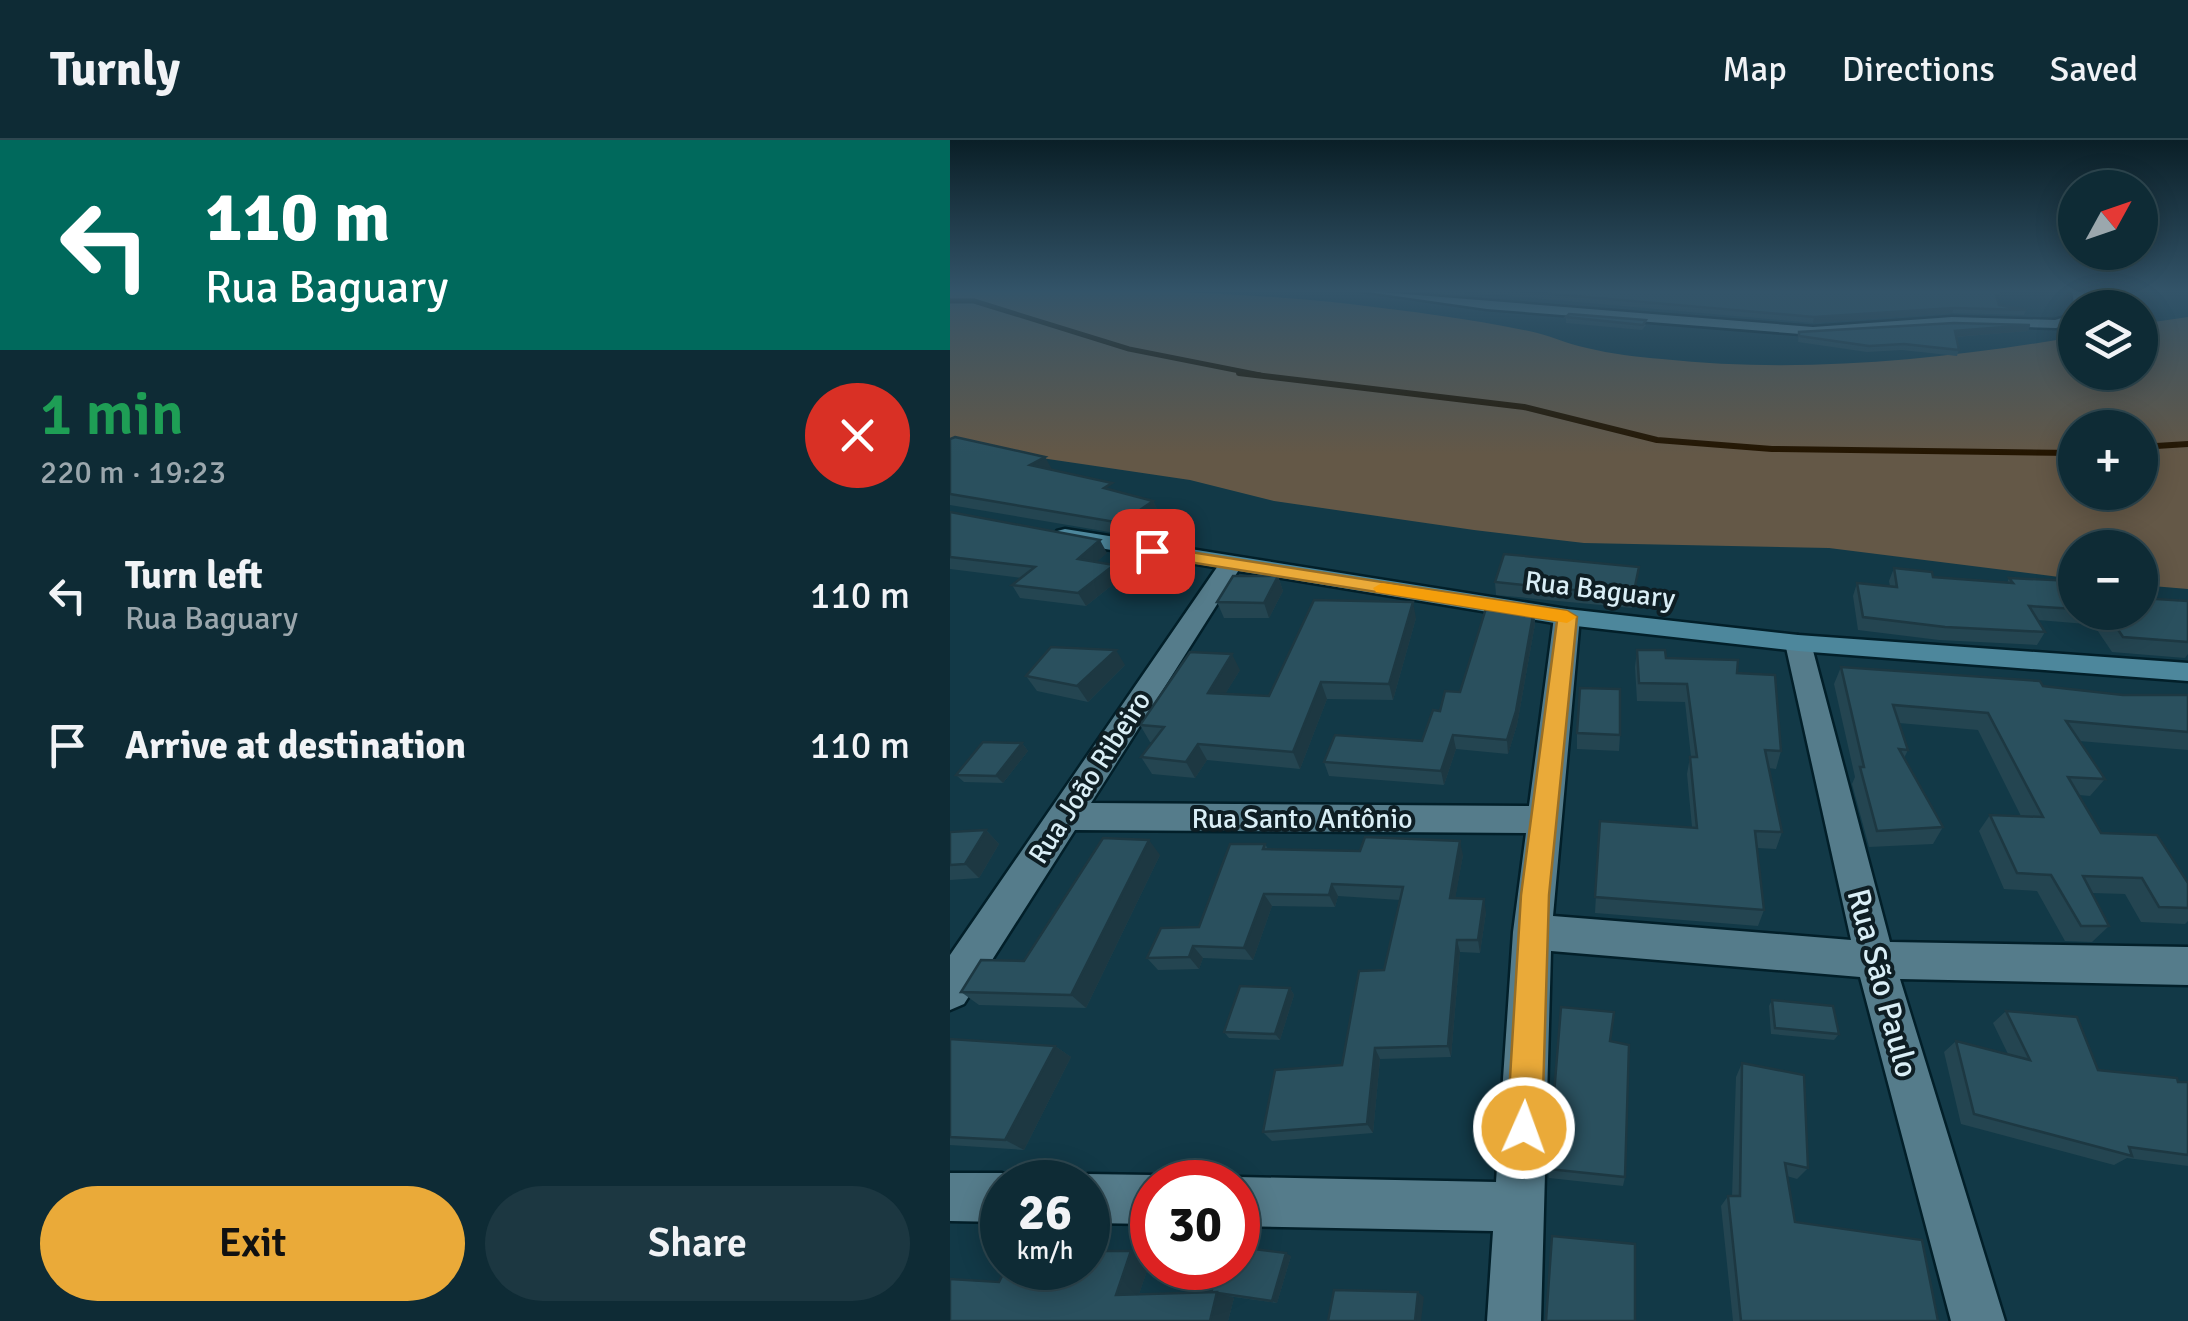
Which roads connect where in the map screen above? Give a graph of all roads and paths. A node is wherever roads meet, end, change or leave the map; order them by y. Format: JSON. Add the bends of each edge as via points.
{"nodes":[{"id":1,"x":1034,"y":530,"type":"edge"},
{"id":2,"x":1230,"y":565,"type":"junction"},
{"id":3,"x":1567,"y":617,"type":"junction"},
{"id":4,"x":1798,"y":643,"type":"junction"},
{"id":5,"x":2188,"y":672,"type":"edge"},
{"id":6,"x":1062,"y":816,"type":"junction"},
{"id":7,"x":1542,"y":820,"type":"junction"},
{"id":8,"x":1532,"y":932,"type":"junction"},
{"id":9,"x":1875,"y":960,"type":"junction"},
{"id":10,"x":2188,"y":966,"type":"edge"},
{"id":11,"x":950,"y":990,"type":"edge"},
{"id":12,"x":950,"y":1197,"type":"edge"},
{"id":13,"x":980,"y":1198,"type":"edge"},
{"id":14,"x":1260,"y":1202,"type":"edge"},
{"id":15,"x":1521,"y":1207,"type":"junction"},
{"id":16,"x":1514,"y":1321,"type":"edge"},
{"id":17,"x":1978,"y":1321,"type":"edge"}],
"edges":[{"from":1,"to":2,"type":"street","name":"Rua Baguary"},
{"from":2,"to":3,"type":"street","name":"Rua Baguary"},
{"from":2,"to":6,"type":"street","name":"Rua João Ribeiro"},
{"from":3,"to":4,"type":"street","name":"Rua Baguary"},
{"from":3,"to":7,"type":"street"},
{"from":4,"to":5,"type":"street","name":"Rua Baguary"},
{"from":4,"to":9,"type":"street","name":"Rua São Paulo"},
{"from":6,"to":7,"type":"street","name":"Rua Santo Antônio"},
{"from":6,"to":11,"type":"street","name":"Rua João Ribeiro"},
{"from":7,"to":8,"type":"street"},
{"from":8,"to":9,"type":"street"},
{"from":8,"to":15,"type":"street"},
{"from":9,"to":10,"type":"street"},
{"from":9,"to":17,"type":"street","name":"Rua São Paulo"},
{"from":12,"to":13,"type":"street"},
{"from":14,"to":15,"type":"street"},
{"from":15,"to":16,"type":"street"}]}
